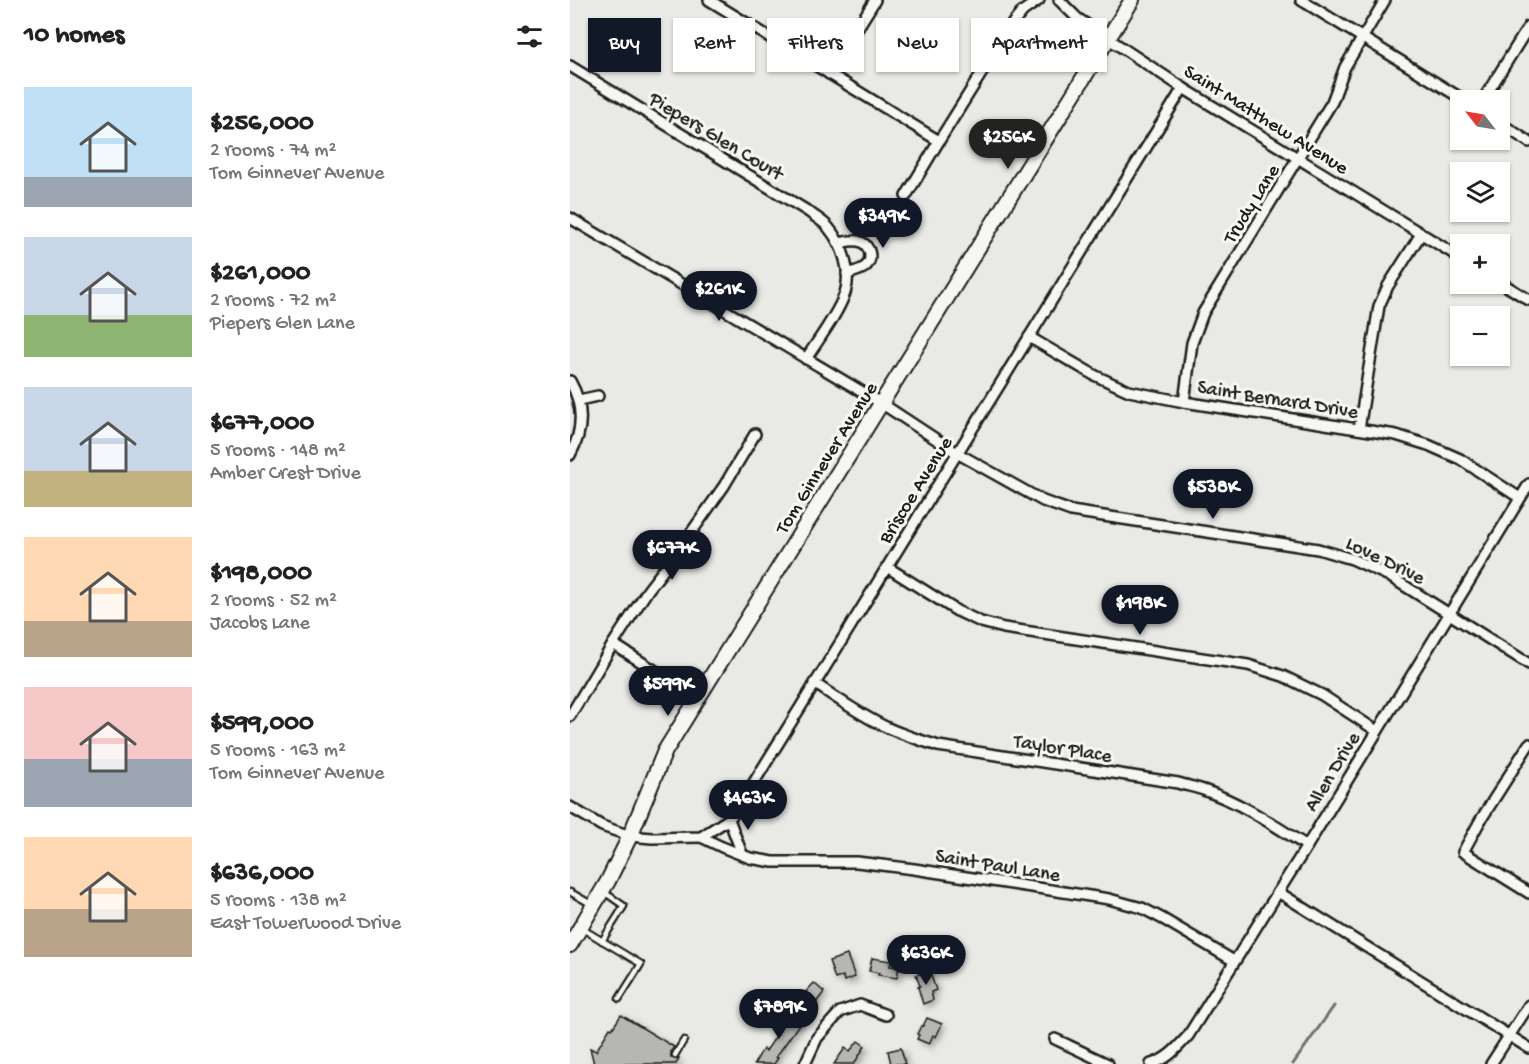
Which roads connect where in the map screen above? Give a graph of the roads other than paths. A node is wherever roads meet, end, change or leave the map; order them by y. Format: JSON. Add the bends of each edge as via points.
{"nodes":[{"id":1,"x":709,"y":0,"type":"edge"},
{"id":2,"x":728,"y":0,"type":"edge"},
{"id":3,"x":875,"y":0,"type":"edge"},
{"id":4,"x":1039,"y":0,"type":"edge"},
{"id":5,"x":1059,"y":0,"type":"edge"},
{"id":6,"x":1132,"y":0,"type":"edge"},
{"id":7,"x":1302,"y":0,"type":"edge"},
{"id":8,"x":1385,"y":0,"type":"edge"},
{"id":9,"x":722,"y":9,"type":"junction"},
{"id":10,"x":1529,"y":26,"type":"edge"},
{"id":11,"x":1361,"y":38,"type":"junction"},
{"id":12,"x":1108,"y":39,"type":"junction"},
{"id":13,"x":570,"y":66,"type":"edge"},
{"id":14,"x":829,"y":74,"type":"junction"},
{"id":15,"x":1183,"y":88,"type":"junction"},
{"id":16,"x":1489,"y":90,"type":"edge"},
{"id":17,"x":1450,"y":92,"type":"edge"},
{"id":18,"x":1510,"y":130,"type":"edge"},
{"id":19,"x":939,"y":141,"type":"junction"},
{"id":20,"x":1529,"y":142,"type":"edge"},
{"id":21,"x":1298,"y":159,"type":"junction"},
{"id":22,"x":906,"y":196,"type":"dead end"},
{"id":23,"x":570,"y":218,"type":"edge"},
{"id":24,"x":1421,"y":234,"type":"junction"},
{"id":25,"x":839,"y":243,"type":"junction"},
{"id":26,"x":1450,"y":251,"type":"edge"},
{"id":27,"x":847,"y":274,"type":"junction"},
{"id":28,"x":1510,"y":287,"type":"edge"},
{"id":29,"x":1528,"y":297,"type":"edge"},
{"id":30,"x":1029,"y":337,"type":"junction"},
{"id":31,"x":806,"y":359,"type":"junction"},
{"id":32,"x":570,"y":381,"type":"edge"},
{"id":33,"x":598,"y":396,"type":"dead end"},
{"id":34,"x":579,"y":400,"type":"junction"},
{"id":35,"x":1184,"y":402,"type":"junction"},
{"id":36,"x":881,"y":403,"type":"junction"},
{"id":37,"x":1359,"y":429,"type":"junction"},
{"id":38,"x":755,"y":434,"type":"dead end"},
{"id":39,"x":957,"y":453,"type":"junction"},
{"id":40,"x":570,"y":455,"type":"edge"},
{"id":41,"x":1529,"y":484,"type":"edge"},
{"id":42,"x":1520,"y":498,"type":"junction"},
{"id":43,"x":887,"y":567,"type":"junction"},
{"id":44,"x":1450,"y":613,"type":"junction"},
{"id":45,"x":613,"y":644,"type":"junction"},
{"id":46,"x":1529,"y":664,"type":"edge"},
{"id":47,"x":814,"y":683,"type":"junction"},
{"id":48,"x":698,"y":699,"type":"junction"},
{"id":49,"x":570,"y":716,"type":"edge"},
{"id":50,"x":1377,"y":731,"type":"junction"},
{"id":51,"x":1529,"y":744,"type":"edge"},
{"id":52,"x":570,"y":807,"type":"edge"},
{"id":53,"x":729,"y":819,"type":"junction"},
{"id":54,"x":630,"y":836,"type":"junction"},
{"id":55,"x":700,"y":837,"type":"junction"},
{"id":56,"x":1306,"y":846,"type":"junction"},
{"id":57,"x":742,"y":854,"type":"junction"},
{"id":58,"x":602,"y":891,"type":"junction"},
{"id":59,"x":1278,"y":891,"type":"junction"},
{"id":60,"x":570,"y":892,"type":"edge"},
{"id":61,"x":1529,"y":893,"type":"edge"},
{"id":62,"x":593,"y":905,"type":"junction"},
{"id":63,"x":580,"y":928,"type":"junction"},
{"id":64,"x":602,"y":941,"type":"junction"},
{"id":65,"x":570,"y":945,"type":"edge"},
{"id":66,"x":1233,"y":962,"type":"junction"},
{"id":67,"x":619,"y":999,"type":"dead end"},
{"id":68,"x":1529,"y":1005,"type":"edge"},
{"id":69,"x":886,"y":1015,"type":"dead end"},
{"id":70,"x":1509,"y":1036,"type":"junction"},
{"id":71,"x":1055,"y":1039,"type":"dead end"},
{"id":72,"x":684,"y":1040,"type":"dead end"},
{"id":73,"x":1529,"y":1048,"type":"edge"},
{"id":74,"x":675,"y":1055,"type":"dead end"},
{"id":75,"x":806,"y":1064,"type":"edge"},
{"id":76,"x":1108,"y":1064,"type":"edge"},
{"id":77,"x":1151,"y":1064,"type":"edge"},
{"id":78,"x":1491,"y":1064,"type":"edge"}],
"edges":[{"from":1,"to":9,"type":"street"},
{"from":2,"to":9,"type":"street"},
{"from":3,"to":14,"type":"street"},
{"from":4,"to":19,"type":"street","via":[[1013,23]]},
{"from":5,"to":12,"type":"street","name":"Saint Matthew Avenue"},
{"from":6,"to":12,"type":"main road","name":"Tom Ginnever Avenue"},
{"from":7,"to":11,"type":"street"},
{"from":8,"to":11,"type":"street","name":"Trudy Lane"},
{"from":9,"to":14,"type":"street"},
{"from":10,"to":16,"type":"street"},
{"from":11,"to":17,"type":"street"},
{"from":11,"to":21,"type":"street","name":"Trudy Lane","via":[[1332,102]]},
{"from":12,"to":15,"type":"street","name":"Saint Matthew Avenue"},
{"from":12,"to":36,"type":"main road","name":"Tom Ginnever Avenue"},
{"from":13,"to":25,"type":"street","name":"Piepers Glen Court","via":[[809,212],[826,225]]},
{"from":14,"to":19,"type":"street"},
{"from":15,"to":21,"type":"street","name":"Saint Matthew Avenue"},
{"from":15,"to":30,"type":"street","name":"Briscoe Avenue"},
{"from":18,"to":20,"type":"street"},
{"from":19,"to":22,"type":"street"},
{"from":21,"to":24,"type":"street","name":"Saint Matthew Avenue"},
{"from":21,"to":35,"type":"street","name":"Trudy Lane","via":[[1203,313],[1192,343]]},
{"from":23,"to":31,"type":"street","name":"Love Drive"},
{"from":24,"to":26,"type":"street","name":"Saint Matthew Avenue"},
{"from":24,"to":37,"type":"street","via":[[1379,306]]},
{"from":25,"to":27,"type":"street","name":"Piepers Glen Court"},
{"from":25,"to":27,"type":"street","via":[[858,242],[869,250],[867,266]]},
{"from":27,"to":31,"type":"street","name":"Piepers Glen Court","via":[[838,309]]},
{"from":28,"to":29,"type":"street"},
{"from":30,"to":35,"type":"street","name":"Saint Bernard Drive","via":[[1129,391]]},
{"from":30,"to":39,"type":"street","name":"Briscoe Avenue"},
{"from":31,"to":36,"type":"street","name":"Love Drive"},
{"from":32,"to":34,"type":"street"},
{"from":33,"to":34,"type":"street"},
{"from":34,"to":40,"type":"street","via":[[580,433]]},
{"from":35,"to":37,"type":"street","name":"Saint Bernard Drive"},
{"from":36,"to":39,"type":"street","name":"Love Drive"},
{"from":36,"to":48,"type":"main road","name":"Tom Ginnever Avenue"},
{"from":37,"to":42,"type":"street","name":"Saint Bernard Drive","via":[[1428,445],[1460,459]]},
{"from":38,"to":45,"type":"street","via":[[724,486]]},
{"from":39,"to":43,"type":"street","name":"Briscoe Avenue"},
{"from":39,"to":44,"type":"street","name":"Love Drive","via":[[1042,501],[1071,511],[1318,549],[1353,559]]},
{"from":41,"to":42,"type":"street","name":"Allen Drive"},
{"from":42,"to":44,"type":"street","name":"Allen Drive"},
{"from":43,"to":47,"type":"street","name":"Briscoe Avenue"},
{"from":43,"to":50,"type":"street","via":[[957,611],[1004,628],[1248,666],[1283,676],[1322,695]]},
{"from":44,"to":46,"type":"street","name":"Love Drive"},
{"from":44,"to":50,"type":"street","name":"Allen Drive"},
{"from":45,"to":48,"type":"street"},
{"from":45,"to":49,"type":"street"},
{"from":47,"to":53,"type":"street","name":"Briscoe Avenue"},
{"from":47,"to":56,"type":"street","name":"Taylor Place","via":[[884,726],[938,746],[1206,790]]},
{"from":48,"to":54,"type":"main road","name":"Tom Ginnever Avenue","via":[[665,751]]},
{"from":50,"to":56,"type":"street","name":"Allen Drive"},
{"from":51,"to":61,"type":"street","via":[[1464,852]]},
{"from":52,"to":54,"type":"street","via":[[602,826]]},
{"from":53,"to":55,"type":"street","name":"Briscoe Avenue"},
{"from":53,"to":57,"type":"street"},
{"from":54,"to":55,"type":"street"},
{"from":54,"to":58,"type":"main road","name":"Tom Ginnever Avenue"},
{"from":55,"to":57,"type":"street","name":"Saint Paul Lane"},
{"from":56,"to":59,"type":"street","name":"Allen Drive"},
{"from":57,"to":66,"type":"street","name":"Saint Paul Lane","via":[[773,862],[868,863],[1108,899],[1163,918]]},
{"from":58,"to":62,"type":"main road","name":"Tom Ginnever Avenue"},
{"from":58,"to":64,"type":"lane","via":[[624,906]]},
{"from":59,"to":66,"type":"street","name":"Allen Drive"},
{"from":59,"to":70,"type":"street"},
{"from":60,"to":62,"type":"lane"},
{"from":62,"to":63,"type":"main road","name":"Tom Ginnever Avenue"},
{"from":63,"to":64,"type":"lane"},
{"from":63,"to":65,"type":"main road","name":"Tom Ginnever Avenue"},
{"from":64,"to":67,"type":"lane","via":[[640,964]]},
{"from":66,"to":77,"type":"street","name":"Allen Drive","via":[[1188,1036],[1172,1054]]},
{"from":68,"to":70,"type":"street"},
{"from":69,"to":75,"type":"street","via":[[860,1005],[840,1012],[817,1038]]},
{"from":70,"to":73,"type":"street"},
{"from":70,"to":78,"type":"street"},
{"from":71,"to":76,"type":"street"},
{"from":72,"to":74,"type":"lane"}]}
